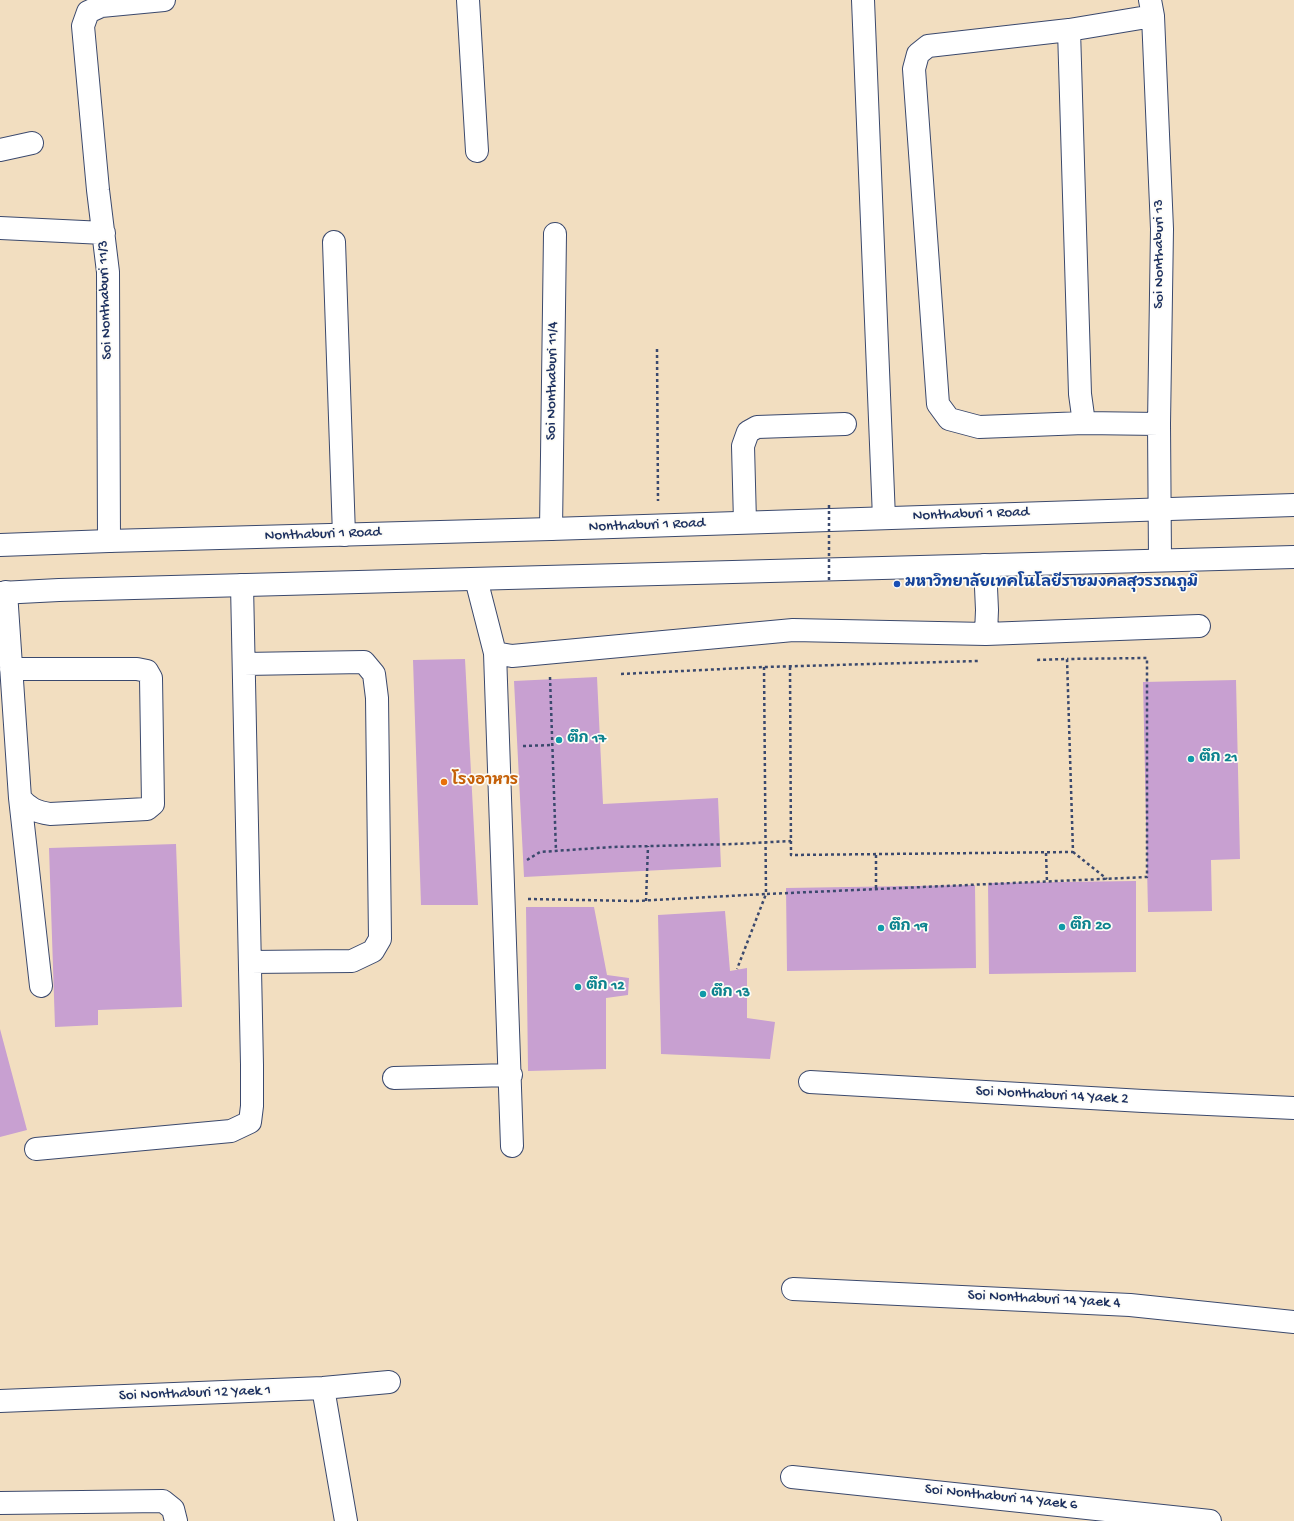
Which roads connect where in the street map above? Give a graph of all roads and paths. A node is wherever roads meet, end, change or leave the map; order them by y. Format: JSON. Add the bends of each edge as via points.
{"nodes":[{"id":1,"x":164,"y":0,"type":"edge"},
{"id":2,"x":468,"y":0,"type":"edge"},
{"id":3,"x":863,"y":0,"type":"edge"},
{"id":4,"x":1151,"y":8,"type":"edge"},
{"id":5,"x":1069,"y":30,"type":"junction"},
{"id":6,"x":32,"y":143,"type":"dead end"},
{"id":7,"x":0,"y":150,"type":"edge"},
{"id":8,"x":476,"y":150,"type":"dead end"},
{"id":9,"x":0,"y":228,"type":"edge"},
{"id":10,"x":104,"y":233,"type":"junction"},
{"id":11,"x":555,"y":234,"type":"dead end"},
{"id":12,"x":334,"y":242,"type":"dead end"},
{"id":13,"x":658,"y":349,"type":"dead end"},
{"id":14,"x":1084,"y":423,"type":"junction"},
{"id":15,"x":845,"y":424,"type":"dead end"},
{"id":16,"x":1159,"y":424,"type":"junction"},
{"id":17,"x":829,"y":505,"type":"dead end"},
{"id":18,"x":1294,"y":505,"type":"edge"},
{"id":19,"x":1159,"y":509,"type":"junction"},
{"id":20,"x":884,"y":518,"type":"junction"},
{"id":21,"x":745,"y":522,"type":"junction"},
{"id":22,"x":658,"y":525,"type":"junction"},
{"id":23,"x":551,"y":529,"type":"junction"},
{"id":24,"x":344,"y":535,"type":"junction"},
{"id":25,"x":109,"y":541,"type":"junction"},
{"id":26,"x":0,"y":545,"type":"edge"},
{"id":27,"x":1294,"y":557,"type":"edge"},
{"id":28,"x":1160,"y":560,"type":"junction"},
{"id":29,"x":985,"y":565,"type":"junction"},
{"id":30,"x":476,"y":579,"type":"junction"},
{"id":31,"x":829,"y":581,"type":"dead end"},
{"id":32,"x":242,"y":585,"type":"junction"},
{"id":33,"x":3,"y":593,"type":"edge"},
{"id":34,"x":1199,"y":626,"type":"dead end"},
{"id":35,"x":986,"y":634,"type":"junction"},
{"id":36,"x":495,"y":654,"type":"junction"},
{"id":37,"x":1067,"y":659,"type":"junction"},
{"id":38,"x":1030,"y":660,"type":"dead end"},
{"id":39,"x":985,"y":661,"type":"dead end"},
{"id":40,"x":244,"y":664,"type":"junction"},
{"id":41,"x":790,"y":666,"type":"junction"},
{"id":42,"x":764,"y":667,"type":"junction"},
{"id":43,"x":11,"y":669,"type":"junction"},
{"id":44,"x":613,"y":674,"type":"dead end"},
{"id":45,"x":558,"y":676,"type":"dead end"},
{"id":46,"x":542,"y":677,"type":"dead end"},
{"id":47,"x":550,"y":677,"type":"junction"},
{"id":48,"x":20,"y":798,"type":"junction"},
{"id":49,"x":791,"y":841,"type":"junction"},
{"id":50,"x":764,"y":843,"type":"junction"},
{"id":51,"x":648,"y":846,"type":"junction"},
{"id":52,"x":556,"y":851,"type":"junction"},
{"id":53,"x":1073,"y":852,"type":"junction"},
{"id":54,"x":1046,"y":853,"type":"junction"},
{"id":55,"x":876,"y":854,"type":"junction"},
{"id":56,"x":522,"y":863,"type":"dead end"},
{"id":57,"x":1107,"y":879,"type":"junction"},
{"id":58,"x":1047,"y":882,"type":"junction"},
{"id":59,"x":876,"y":890,"type":"junction"},
{"id":60,"x":766,"y":894,"type":"junction"},
{"id":61,"x":504,"y":898,"type":"junction"},
{"id":62,"x":646,"y":901,"type":"junction"},
{"id":63,"x":250,"y":962,"type":"junction"},
{"id":64,"x":737,"y":969,"type":"dead end"},
{"id":65,"x":41,"y":986,"type":"dead end"},
{"id":66,"x":510,"y":1075,"type":"junction"},
{"id":67,"x":394,"y":1078,"type":"dead end"},
{"id":68,"x":810,"y":1082,"type":"dead end"},
{"id":69,"x":1294,"y":1108,"type":"edge"},
{"id":70,"x":512,"y":1146,"type":"dead end"},
{"id":71,"x":36,"y":1149,"type":"dead end"},
{"id":72,"x":793,"y":1289,"type":"dead end"},
{"id":73,"x":1294,"y":1322,"type":"edge"},
{"id":74,"x":389,"y":1382,"type":"dead end"},
{"id":75,"x":323,"y":1388,"type":"junction"},
{"id":76,"x":0,"y":1402,"type":"edge"},
{"id":77,"x":792,"y":1477,"type":"dead end"},
{"id":78,"x":0,"y":1503,"type":"edge"},
{"id":79,"x":176,"y":1521,"type":"edge"},
{"id":80,"x":346,"y":1521,"type":"edge"},
{"id":81,"x":1210,"y":1521,"type":"edge"}],
"edges":[{"from":1,"to":10,"type":"street","name":"Soi Nonthaburi 11/3","via":[[101,6],[88,12],[83,26]]},
{"from":2,"to":8,"type":"street"},
{"from":3,"to":20,"type":"street"},
{"from":4,"to":5,"type":"street"},
{"from":4,"to":16,"type":"street","name":"Soi Nonthaburi 13","via":[[1162,230]]},
{"from":5,"to":14,"type":"street","via":[[1080,386]]},
{"from":5,"to":14,"type":"street","via":[[928,46],[918,54],[914,69],[938,404],[949,419],[979,427]]},
{"from":6,"to":7,"type":"street"},
{"from":9,"to":10,"type":"street"},
{"from":10,"to":25,"type":"street","name":"Soi Nonthaburi 11/3","via":[[108,272]]},
{"from":11,"to":23,"type":"street","name":"Soi Nonthaburi 11/4"},
{"from":12,"to":24,"type":"street"},
{"from":13,"to":22,"type":"path"},
{"from":14,"to":16,"type":"street"},
{"from":15,"to":21,"type":"street","via":[[757,427],[748,432],[743,446]]},
{"from":16,"to":19,"type":"street","name":"Soi Nonthaburi 13"},
{"from":17,"to":31,"type":"path","bridge":true},
{"from":18,"to":19,"type":"street","name":"Nonthaburi 1 Road"},
{"from":19,"to":20,"type":"street","name":"Nonthaburi 1 Road"},
{"from":19,"to":28,"type":"street","name":"Soi Nonthaburi 13"},
{"from":20,"to":21,"type":"street","name":"Nonthaburi 1 Road"},
{"from":21,"to":22,"type":"street","name":"Nonthaburi 1 Road"},
{"from":22,"to":23,"type":"street","name":"Nonthaburi 1 Road"},
{"from":23,"to":24,"type":"street","name":"Nonthaburi 1 Road"},
{"from":24,"to":25,"type":"street","name":"Nonthaburi 1 Road"},
{"from":25,"to":26,"type":"street","name":"Nonthaburi 1 Road"},
{"from":27,"to":28,"type":"street"},
{"from":28,"to":29,"type":"street"},
{"from":29,"to":30,"type":"street"},
{"from":29,"to":35,"type":"street"},
{"from":30,"to":32,"type":"street"},
{"from":30,"to":36,"type":"street"},
{"from":32,"to":33,"type":"street"},
{"from":32,"to":40,"type":"street"},
{"from":33,"to":43,"type":"street"},
{"from":34,"to":35,"type":"street"},
{"from":35,"to":36,"type":"street","via":[[793,630],[512,656]]},
{"from":36,"to":61,"type":"street"},
{"from":37,"to":38,"type":"path"},
{"from":37,"to":53,"type":"path"},
{"from":37,"to":57,"type":"path","via":[[1146,658],[1148,877]]},
{"from":39,"to":41,"type":"path"},
{"from":40,"to":63,"type":"street"},
{"from":40,"to":63,"type":"street","via":[[364,662],[374,674],[377,698],[380,939],[373,951],[352,961]]},
{"from":41,"to":42,"type":"path"},
{"from":41,"to":49,"type":"path"},
{"from":42,"to":44,"type":"path"},
{"from":42,"to":50,"type":"path"},
{"from":43,"to":48,"type":"street"},
{"from":43,"to":48,"type":"street","via":[[137,669],[147,671],[151,678],[153,804],[147,809],[50,814],[26,806]]},
{"from":45,"to":47,"type":"path"},
{"from":46,"to":47,"type":"path"},
{"from":47,"to":52,"type":"path"},
{"from":48,"to":65,"type":"street"},
{"from":49,"to":50,"type":"path"},
{"from":49,"to":55,"type":"path","via":[[791,855]]},
{"from":50,"to":51,"type":"path"},
{"from":50,"to":60,"type":"path"},
{"from":51,"to":52,"type":"path"},
{"from":51,"to":62,"type":"path"},
{"from":52,"to":56,"type":"path","via":[[540,852]]},
{"from":53,"to":54,"type":"path"},
{"from":53,"to":57,"type":"path"},
{"from":54,"to":55,"type":"path"},
{"from":54,"to":58,"type":"path"},
{"from":55,"to":59,"type":"path"},
{"from":57,"to":58,"type":"path"},
{"from":58,"to":59,"type":"path"},
{"from":59,"to":60,"type":"path"},
{"from":60,"to":62,"type":"path"},
{"from":60,"to":64,"type":"path"},
{"from":61,"to":62,"type":"path"},
{"from":61,"to":66,"type":"street"},
{"from":63,"to":71,"type":"street","via":[[250,1122],[231,1131]]},
{"from":66,"to":67,"type":"street"},
{"from":66,"to":70,"type":"street"},
{"from":68,"to":69,"type":"street","name":"Soi Nonthaburi 14 Yaek 2"},
{"from":72,"to":73,"type":"street","name":"Soi Nonthaburi 14 Yaek 4","via":[[1130,1304]]},
{"from":74,"to":75,"type":"street","name":"Soi Nonthaburi 12 Yaek 1"},
{"from":75,"to":76,"type":"street","name":"Soi Nonthaburi 12 Yaek 1"},
{"from":75,"to":80,"type":"street"},
{"from":77,"to":81,"type":"street","name":"Soi Nonthaburi 14 Yaek 6"},
{"from":78,"to":79,"type":"street","via":[[163,1501],[172,1509]]}]}
